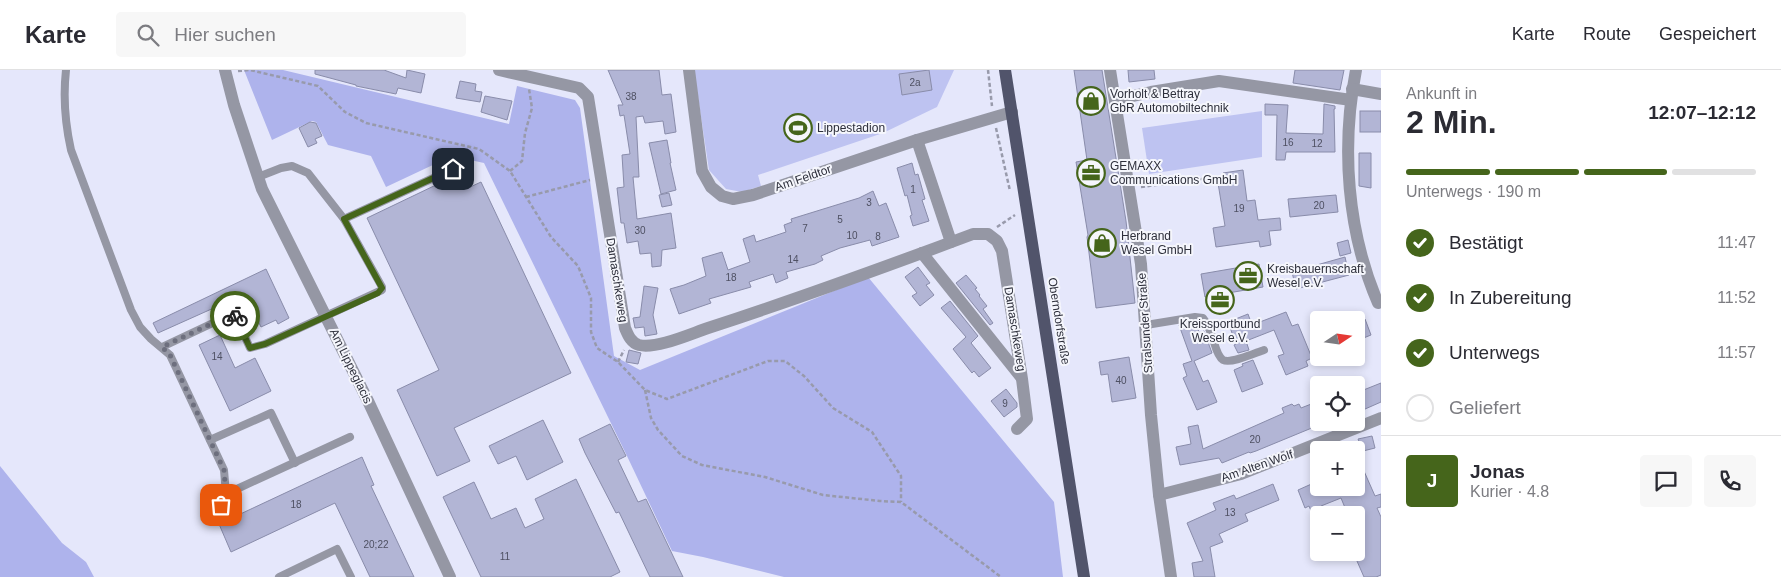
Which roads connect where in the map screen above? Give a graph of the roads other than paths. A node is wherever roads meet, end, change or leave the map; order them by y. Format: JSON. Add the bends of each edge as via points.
{"nodes":[{"id":1,"x":66,"y":70,"type":"edge"},
{"id":2,"x":230,"y":70,"type":"edge"},
{"id":3,"x":499,"y":70,"type":"edge"},
{"id":4,"x":688,"y":70,"type":"edge"},
{"id":5,"x":1005,"y":70,"type":"edge"},
{"id":6,"x":1110,"y":70,"type":"edge"},
{"id":7,"x":1356,"y":70,"type":"edge"},
{"id":8,"x":1381,"y":94,"type":"edge"},
{"id":9,"x":1352,"y":95,"type":"junction"},
{"id":10,"x":1115,"y":100,"type":"junction"},
{"id":11,"x":1012,"y":112,"type":"junction"},
{"id":12,"x":917,"y":140,"type":"junction"},
{"id":13,"x":453,"y":169,"type":"dead end"},
{"id":14,"x":258,"y":177,"type":"junction"},
{"id":15,"x":344,"y":219,"type":"junction"},
{"id":16,"x":951,"y":242,"type":"junction"},
{"id":17,"x":922,"y":253,"type":"junction"},
{"id":18,"x":1378,"y":303,"type":"dead end"},
{"id":19,"x":326,"y":316,"type":"junction"},
{"id":20,"x":1146,"y":325,"type":"junction"},
{"id":21,"x":162,"y":347,"type":"junction"},
{"id":22,"x":1264,"y":350,"type":"dead end"},
{"id":23,"x":1022,"y":378,"type":"junction"},
{"id":24,"x":1381,"y":418,"type":"edge"},
{"id":25,"x":1017,"y":429,"type":"dead end"},
{"id":26,"x":350,"y":437,"type":"dead end"},
{"id":27,"x":210,"y":440,"type":"junction"},
{"id":28,"x":295,"y":463,"type":"junction"},
{"id":29,"x":226,"y":494,"type":"junction"},
{"id":30,"x":1158,"y":495,"type":"junction"},
{"id":31,"x":216,"y":517,"type":"dead end"},
{"id":32,"x":279,"y":577,"type":"edge"},
{"id":33,"x":351,"y":577,"type":"edge"},
{"id":34,"x":450,"y":577,"type":"edge"},
{"id":35,"x":1084,"y":577,"type":"edge"},
{"id":36,"x":1171,"y":577,"type":"edge"}],
"edges":[{"from":1,"to":21,"type":"lane","via":[[65,104],[72,150],[132,310],[140,327]]},
{"from":2,"to":14,"type":"street","name":"Am Lippeglacis","via":[[234,105]]},
{"from":3,"to":17,"type":"street","name":"Damaschkeweg","via":[[578,88],[588,97],[625,328],[630,340],[638,344],[664,342]]},
{"from":4,"to":12,"type":"street","name":"Am Feldtor","via":[[702,171],[711,187],[722,196],[733,199],[754,195]]},
{"from":5,"to":11,"type":"main road","name":"Oberndorfstraße"},
{"from":6,"to":10,"type":"street","name":"Stralsunder Straße"},
{"from":7,"to":9,"type":"street"},
{"from":8,"to":9,"type":"street"},
{"from":9,"to":10,"type":"street","via":[[1219,82]]},
{"from":9,"to":18,"type":"street","via":[[1348,162],[1353,220],[1368,279]]},
{"from":10,"to":20,"type":"street","name":"Stralsunder Straße","via":[[1141,264]]},
{"from":11,"to":12,"type":"street","name":"Am Feldtor"},
{"from":11,"to":35,"type":"main road","name":"Oberndorfstraße"},
{"from":12,"to":16,"type":"street"},
{"from":13,"to":15,"type":"lane"},
{"from":14,"to":15,"type":"lane","via":[[292,166],[308,173]]},
{"from":14,"to":19,"type":"street","name":"Am Lippeglacis"},
{"from":15,"to":19,"type":"lane","via":[[382,288],[378,293]]},
{"from":16,"to":17,"type":"street","name":"Damaschkeweg"},
{"from":16,"to":23,"type":"street","name":"Damaschkeweg","via":[[972,234],[988,234],[997,241],[1002,251]]},
{"from":17,"to":23,"type":"street","name":"Damaschkeweg"},
{"from":19,"to":21,"type":"lane","via":[[250,348],[234,313]]},
{"from":19,"to":34,"type":"street","name":"Am Lippeglacis"},
{"from":20,"to":22,"type":"lane","via":[[1203,318],[1218,354],[1224,360]]},
{"from":20,"to":30,"type":"street","name":"Stralsunder Straße"},
{"from":21,"to":27,"type":"lane","via":[[170,355]]},
{"from":23,"to":25,"type":"street","name":"Damaschkeweg","via":[[1027,418]]},
{"from":24,"to":30,"type":"street","name":"Am Alten Wolf","via":[[1241,474]]},
{"from":26,"to":28,"type":"lane"},
{"from":27,"to":28,"type":"lane","via":[[271,414]]},
{"from":27,"to":29,"type":"lane","via":[[224,470]]},
{"from":28,"to":29,"type":"lane"},
{"from":29,"to":31,"type":"lane"},
{"from":30,"to":36,"type":"street","name":"Stralsunder Straße"},
{"from":32,"to":33,"type":"lane","via":[[337,549]]}]}
